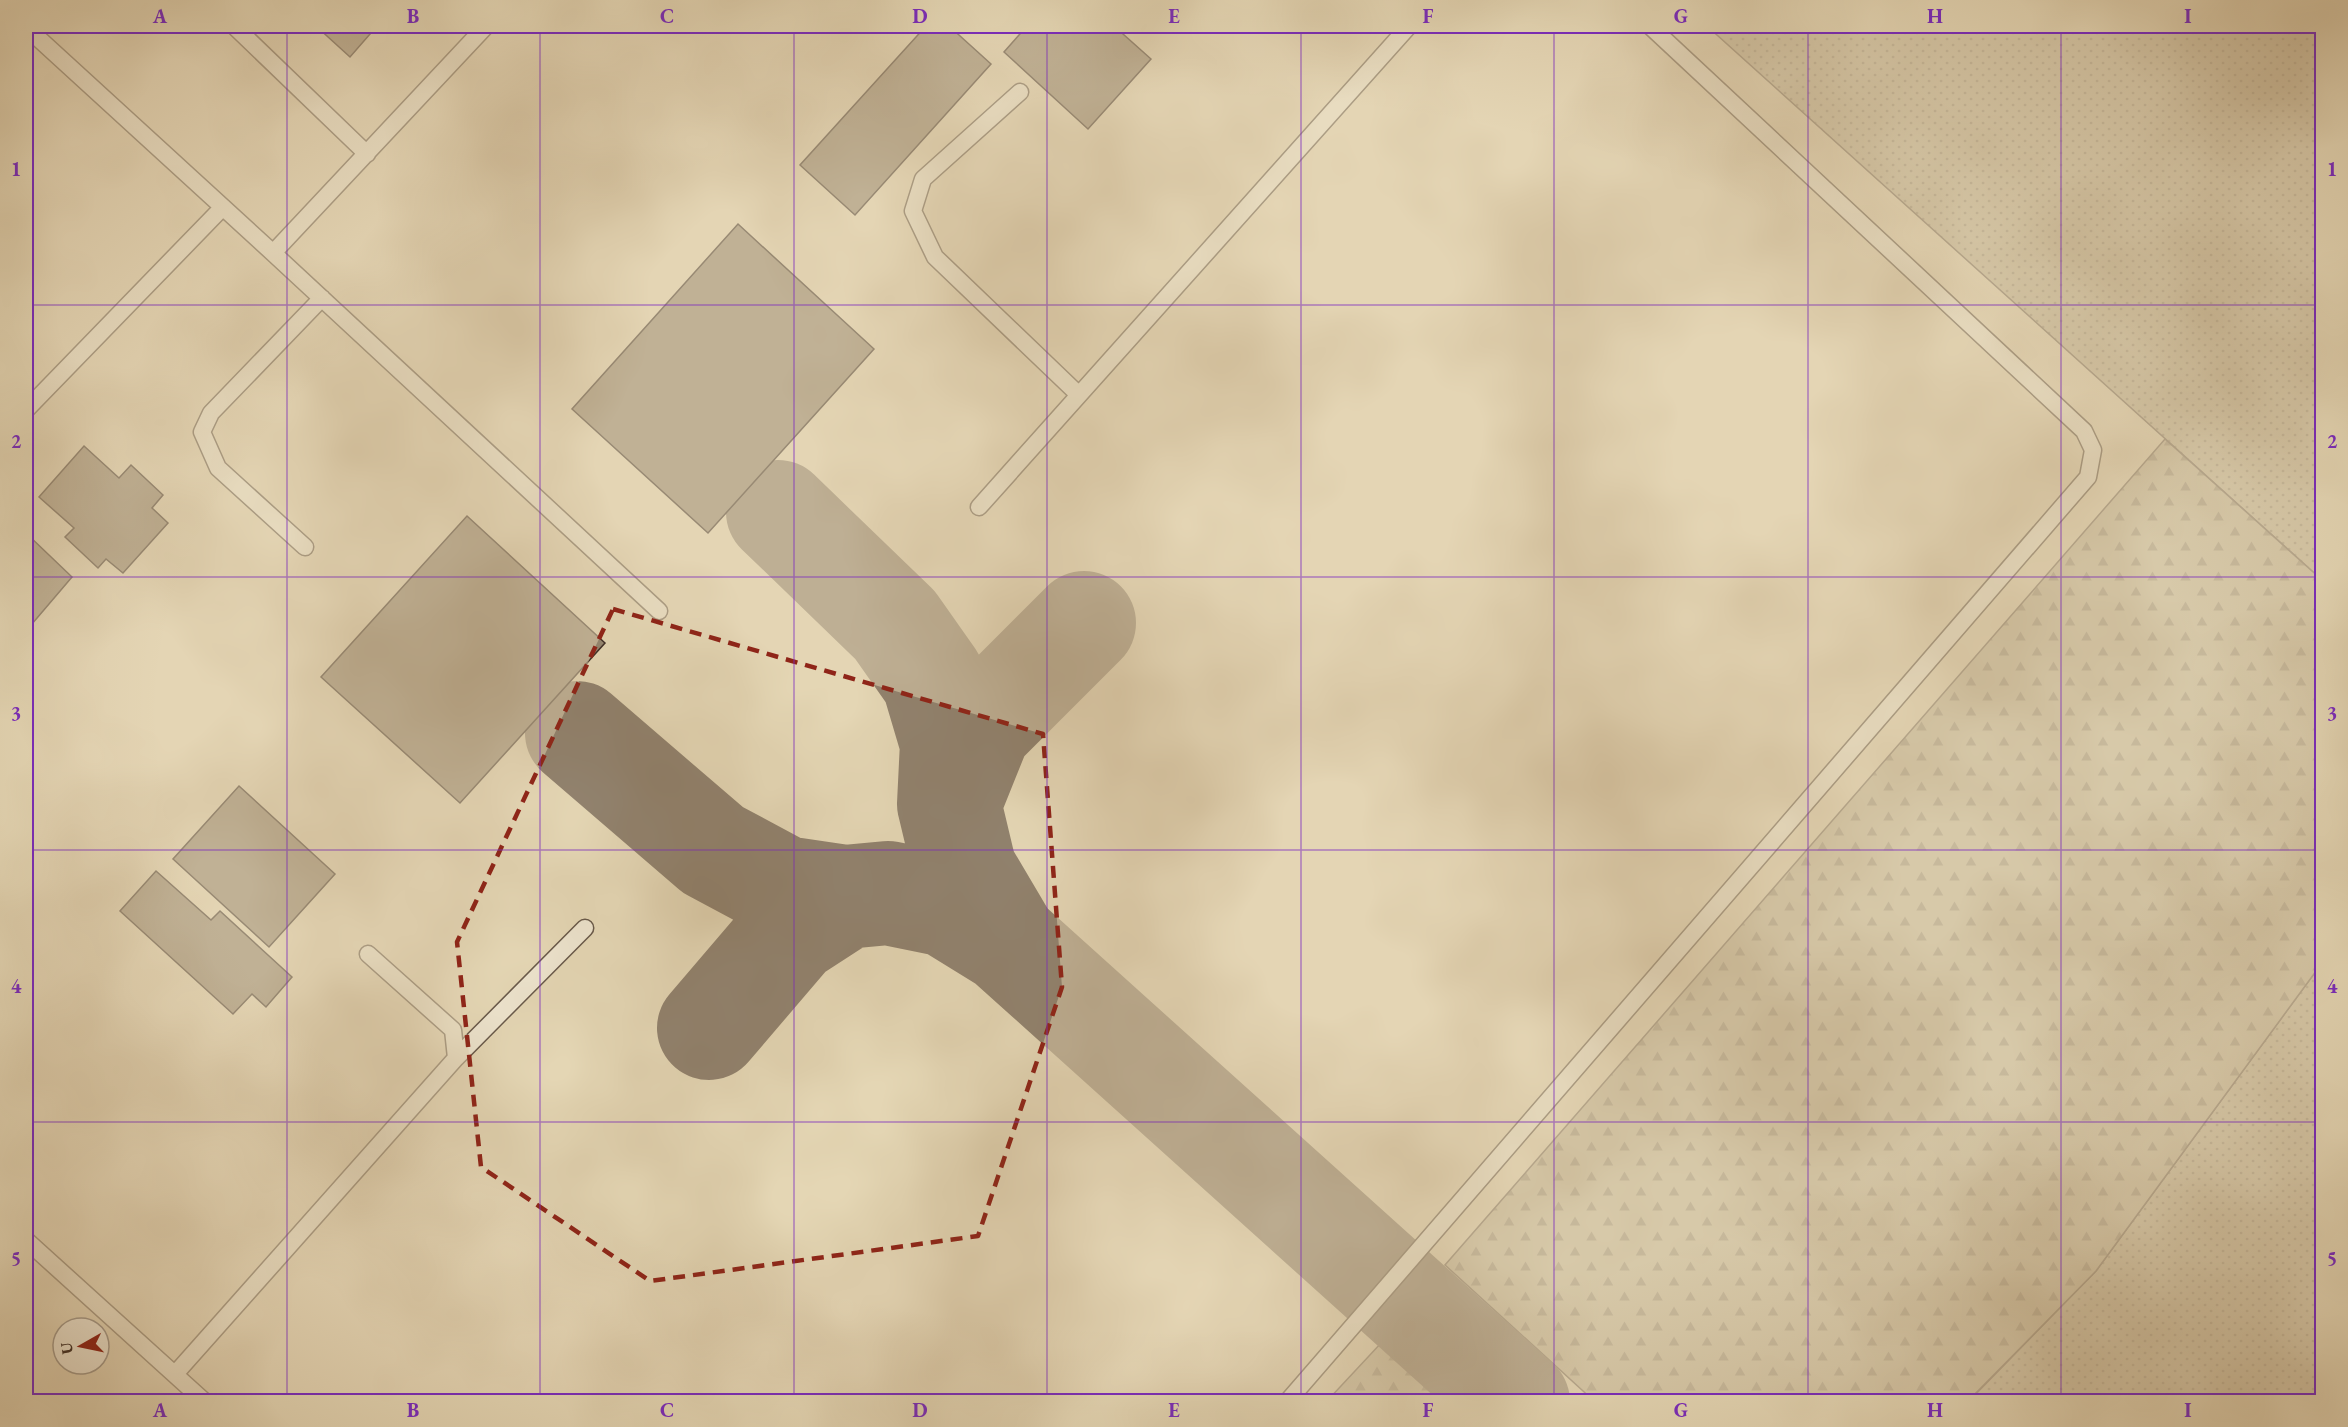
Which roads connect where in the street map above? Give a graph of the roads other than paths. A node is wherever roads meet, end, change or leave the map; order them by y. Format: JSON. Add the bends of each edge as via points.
{"nodes":[{"id":1,"x":234,"y":26,"type":"edge"},
{"id":2,"x":486,"y":26,"type":"edge"},
{"id":3,"x":1409,"y":26,"type":"edge"},
{"id":4,"x":1650,"y":26,"type":"edge"},
{"id":5,"x":26,"y":27,"type":"edge"},
{"id":6,"x":1020,"y":92,"type":"dead end"},
{"id":7,"x":367,"y":154,"type":"junction"},
{"id":8,"x":223,"y":207,"type":"junction"},
{"id":9,"x":273,"y":253,"type":"junction"},
{"id":10,"x":322,"y":298,"type":"junction"},
{"id":11,"x":1079,"y":395,"type":"junction"},
{"id":12,"x":26,"y":410,"type":"edge"},
{"id":13,"x":979,"y":507,"type":"dead end"},
{"id":14,"x":305,"y":547,"type":"dead end"},
{"id":15,"x":658,"y":610,"type":"dead end"},
{"id":16,"x":585,"y":928,"type":"dead end"},
{"id":17,"x":368,"y":954,"type":"dead end"},
{"id":18,"x":456,"y":1058,"type":"junction"},
{"id":19,"x":26,"y":1239,"type":"edge"},
{"id":20,"x":176,"y":1373,"type":"junction"},
{"id":21,"x":205,"y":1401,"type":"edge"},
{"id":22,"x":1287,"y":1401,"type":"edge"}],
"edges":[{"from":1,"to":7,"type":"lane"},
{"from":2,"to":7,"type":"lane"},
{"from":3,"to":11,"type":"lane"},
{"from":4,"to":22,"type":"lane","via":[[2084,430],[2094,450],[2088,477]]},
{"from":5,"to":8,"type":"lane"},
{"from":6,"to":11,"type":"lane","via":[[923,179],[913,211],[935,257]]},
{"from":7,"to":9,"type":"lane"},
{"from":8,"to":9,"type":"lane"},
{"from":8,"to":12,"type":"lane"},
{"from":9,"to":10,"type":"lane"},
{"from":10,"to":14,"type":"lane","via":[[211,413],[202,432],[218,468]]},
{"from":10,"to":15,"type":"lane"},
{"from":11,"to":13,"type":"lane"},
{"from":16,"to":18,"type":"lane"},
{"from":17,"to":18,"type":"lane","via":[[453,1030]]},
{"from":18,"to":20,"type":"lane"},
{"from":19,"to":20,"type":"lane"},
{"from":20,"to":21,"type":"lane"}]}
